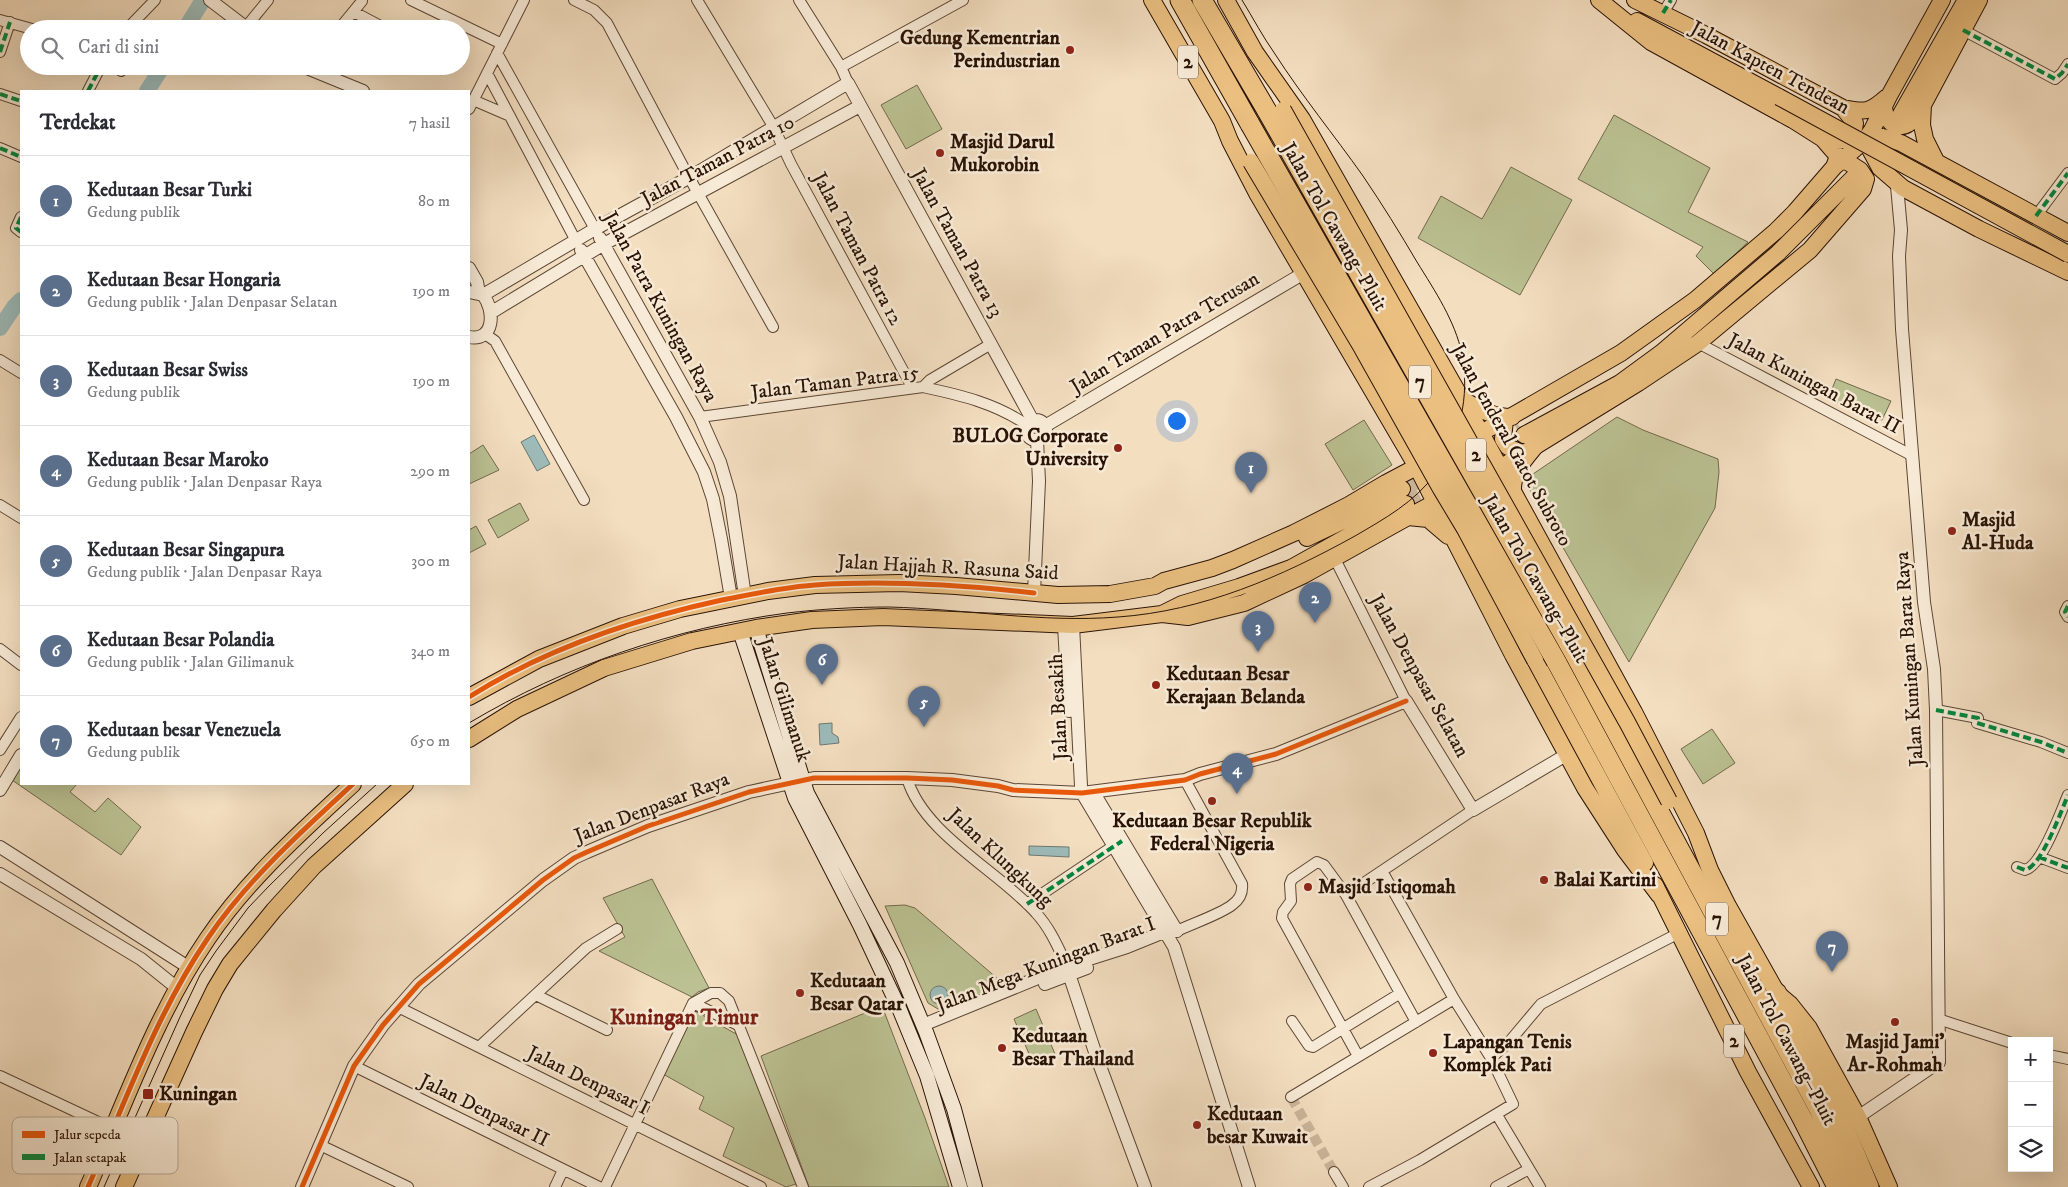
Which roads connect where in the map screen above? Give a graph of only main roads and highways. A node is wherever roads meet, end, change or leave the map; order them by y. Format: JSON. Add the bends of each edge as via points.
{"nodes":[{"id":1,"x":1152,"y":0,"type":"edge"},
{"id":2,"x":1180,"y":0,"type":"edge"},
{"id":3,"x":1202,"y":0,"type":"edge"},
{"id":4,"x":1226,"y":0,"type":"edge"},
{"id":5,"x":1599,"y":0,"type":"edge"},
{"id":6,"x":1628,"y":0,"type":"edge"},
{"id":7,"x":1635,"y":0,"type":"edge"},
{"id":8,"x":1942,"y":0,"type":"edge"},
{"id":9,"x":1955,"y":0,"type":"edge"},
{"id":10,"x":1966,"y":0,"type":"edge"},
{"id":11,"x":1979,"y":0,"type":"edge"},
{"id":12,"x":1667,"y":7,"type":"edge"},
{"id":13,"x":1256,"y":52,"type":"junction"},
{"id":14,"x":1781,"y":93,"type":"junction"},
{"id":15,"x":1923,"y":105,"type":"junction"},
{"id":16,"x":1892,"y":107,"type":"junction"},
{"id":17,"x":1843,"y":108,"type":"junction"},
{"id":18,"x":1275,"y":111,"type":"junction"},
{"id":19,"x":1222,"y":121,"type":"junction"},
{"id":20,"x":1854,"y":121,"type":"junction"},
{"id":21,"x":1873,"y":136,"type":"junction"},
{"id":22,"x":1823,"y":138,"type":"junction"},
{"id":23,"x":1931,"y":159,"type":"junction"},
{"id":24,"x":1847,"y":175,"type":"junction"},
{"id":25,"x":1902,"y":188,"type":"junction"},
{"id":26,"x":2068,"y":233,"type":"edge"},
{"id":27,"x":2068,"y":244,"type":"edge"},
{"id":28,"x":2068,"y":254,"type":"edge"},
{"id":29,"x":2068,"y":272,"type":"edge"},
{"id":30,"x":1400,"y":292,"type":"junction"},
{"id":31,"x":1333,"y":323,"type":"junction"},
{"id":32,"x":1682,"y":353,"type":"junction"},
{"id":33,"x":1462,"y":399,"type":"junction"},
{"id":34,"x":1518,"y":423,"type":"junction"},
{"id":35,"x":1481,"y":433,"type":"junction"},
{"id":36,"x":1538,"y":443,"type":"junction"},
{"id":37,"x":1522,"y":453,"type":"junction"},
{"id":38,"x":1500,"y":468,"type":"junction"},
{"id":39,"x":1474,"y":482,"type":"junction"},
{"id":40,"x":1513,"y":492,"type":"junction"},
{"id":41,"x":1414,"y":495,"type":"junction"},
{"id":42,"x":1456,"y":542,"type":"junction"},
{"id":43,"x":1560,"y":579,"type":"junction"},
{"id":44,"x":1490,"y":610,"type":"junction"},
{"id":45,"x":1162,"y":614,"type":"junction"},
{"id":46,"x":1584,"y":620,"type":"junction"},
{"id":47,"x":756,"y":628,"type":"junction"},
{"id":48,"x":740,"y":631,"type":"junction"},
{"id":49,"x":763,"y":650,"type":"junction"},
{"id":50,"x":748,"y":654,"type":"junction"},
{"id":51,"x":1513,"y":655,"type":"junction"},
{"id":52,"x":470,"y":696,"type":"edge"},
{"id":53,"x":470,"y":738,"type":"edge"},
{"id":54,"x":796,"y":781,"type":"junction"},
{"id":55,"x":352,"y":785,"type":"edge"},
{"id":56,"x":404,"y":785,"type":"edge"},
{"id":57,"x":1710,"y":870,"type":"junction"},
{"id":58,"x":1659,"y":895,"type":"junction"},
{"id":59,"x":1777,"y":993,"type":"junction"},
{"id":60,"x":118,"y":1117,"type":"edge"},
{"id":61,"x":156,"y":1117,"type":"edge"},
{"id":62,"x":93,"y":1174,"type":"edge"},
{"id":63,"x":130,"y":1174,"type":"edge"},
{"id":64,"x":88,"y":1187,"type":"edge"},
{"id":65,"x":124,"y":1187,"type":"edge"},
{"id":66,"x":960,"y":1187,"type":"edge"},
{"id":67,"x":975,"y":1187,"type":"edge"},
{"id":68,"x":1811,"y":1187,"type":"edge"},
{"id":69,"x":1837,"y":1187,"type":"edge"},
{"id":70,"x":1855,"y":1187,"type":"edge"},
{"id":71,"x":1869,"y":1187,"type":"edge"},
{"id":72,"x":1889,"y":1187,"type":"edge"}],
"edges":[{"from":1,"to":19,"type":"main road","number":"2"},
{"from":2,"to":69,"type":"highway","name":"Jalan Tol Cawang–Pluit","number":"7","bridge":true,"via":[[1556,661]]},
{"from":3,"to":18,"type":"highway","name":"Jalan Tol Cawang–Pluit","number":"7"},
{"from":4,"to":13,"type":"main road","name":"Jalan Jenderal Gatot Subroto","number":"2"},
{"from":5,"to":14,"type":"main road","name":"Jalan Kapten Tendean"},
{"from":5,"to":22,"type":"main road","name":"Jalan Kapten Tendean","via":[[1651,42]]},
{"from":6,"to":14,"type":"main road","name":"Jalan Kapten Tendean","via":[[1658,22]]},
{"from":7,"to":12,"type":"main road","name":"Jalan Kapten Tendean"},
{"from":8,"to":16,"type":"main road"},
{"from":9,"to":16,"type":"main road"},
{"from":10,"to":16,"type":"main road"},
{"from":11,"to":15,"type":"main road"},
{"from":12,"to":17,"type":"main road","name":"Jalan Kapten Tendean"},
{"from":13,"to":18,"type":"main road","name":"Jalan Jenderal Gatot Subroto","number":"2"},
{"from":13,"to":30,"type":"main road","name":"Jalan Jenderal Gatot Subroto","number":"2","via":[[1302,119]]},
{"from":14,"to":27,"type":"main road","name":"Jalan Kapten Tendean"},
{"from":14,"to":28,"type":"main road","name":"Jalan Kapten Tendean","bridge":true},
{"from":15,"to":16,"type":"main road","via":[[1909,124],[1899,126],[1890,122],[1885,113]]},
{"from":15,"to":23,"type":"main road","via":[[1922,124]]},
{"from":16,"to":17,"type":"main road","name":"Jalan Kapten Tendean","via":[[1865,111]]},
{"from":16,"to":21,"type":"main road"},
{"from":17,"to":20,"type":"main road"},
{"from":18,"to":57,"type":"main road","name":"Jalan Jenderal Gatot Subroto","number":"2","bridge":true,"via":[[1581,640],[1687,837]]},
{"from":18,"to":70,"type":"highway","name":"Jalan Tol Cawang–Pluit","number":"7","bridge":true,"via":[[1574,653],[1819,1109]]},
{"from":19,"to":31,"type":"main road","number":"2","via":[[1258,195]]},
{"from":19,"to":58,"type":"main road","number":"2","bridge":true,"via":[[1252,162],[1465,529]]},
{"from":20,"to":21,"type":"main road"},
{"from":20,"to":22,"type":"main road","via":[[1852,134],[1843,141]]},
{"from":21,"to":23,"type":"main road","via":[[1901,143]]},
{"from":21,"to":24,"type":"main road"},
{"from":21,"to":25,"type":"main road","via":[[1880,168]]},
{"from":22,"to":24,"type":"main road","name":"Jalan Kapten Tendean"},
{"from":23,"to":25,"type":"main road","via":[[1914,157],[1905,164]]},
{"from":23,"to":26,"type":"main road"},
{"from":24,"to":25,"type":"main road"},
{"from":24,"to":32,"type":"main road","via":[[1824,218],[1792,252]]},
{"from":24,"to":32,"type":"main road","via":[[1810,250]]},
{"from":24,"to":34,"type":"main road","via":[[1796,212],[1695,300]]},
{"from":24,"to":34,"type":"main road","via":[[1773,247],[1669,336],[1596,385],[1543,414]]},
{"from":25,"to":29,"type":"main road"},
{"from":30,"to":31,"type":"main road","via":[[1391,315],[1372,330],[1360,331]]},
{"from":30,"to":33,"type":"main road","name":"Jalan Jenderal Gatot Subroto","number":"2"},
{"from":31,"to":41,"type":"main road","number":"2"},
{"from":32,"to":36,"type":"main road","via":[[1595,411]]},
{"from":33,"to":34,"type":"main road","via":[[1490,414]]},
{"from":33,"to":35,"type":"main road","name":"Jalan Jenderal Gatot Subroto","number":"2"},
{"from":34,"to":35,"type":"main road"},
{"from":34,"to":37,"type":"main road","via":[[1503,428],[1503,439],[1508,447]]},
{"from":35,"to":38,"type":"main road","name":"Jalan Jenderal Gatot Subroto","number":"2"},
{"from":35,"to":41,"type":"main road"},
{"from":36,"to":37,"type":"main road"},
{"from":36,"to":40,"type":"main road","via":[[1516,473]]},
{"from":37,"to":38,"type":"main road"},
{"from":38,"to":39,"type":"main road"},
{"from":38,"to":40,"type":"main road","name":"Jalan Jenderal Gatot Subroto","number":"2"},
{"from":39,"to":41,"type":"main road"},
{"from":39,"to":44,"type":"main road","via":[[1494,531],[1496,550],[1488,582]]},
{"from":40,"to":43,"type":"main road","name":"Jalan Jenderal Gatot Subroto","number":"2"},
{"from":41,"to":42,"type":"main road","number":"2"},
{"from":41,"to":42,"type":"main road","via":[[1428,519]]},
{"from":41,"to":45,"type":"main road","via":[[1290,568],[1182,604]]},
{"from":41,"to":45,"type":"main road","via":[[1335,559],[1244,603],[1188,617]]},
{"from":41,"to":52,"type":"main road","name":"Jalan Hajjah R. Rasuna Said","via":[[1349,505],[1234,560],[1155,586],[1110,594],[1086,596],[956,586],[840,584],[786,588],[738,597],[642,620],[593,637],[530,664]]},
{"from":42,"to":44,"type":"main road","number":"2"},
{"from":43,"to":44,"type":"main road","via":[[1538,567],[1515,567],[1501,579]]},
{"from":43,"to":46,"type":"main road","name":"Jalan Jenderal Gatot Subroto","number":"2"},
{"from":44,"to":51,"type":"main road","number":"2"},
{"from":45,"to":47,"type":"main road","via":[[1069,626],[883,617]]},
{"from":46,"to":51,"type":"main road","via":[[1555,607],[1536,607],[1528,612],[1516,630]]},
{"from":46,"to":57,"type":"main road","name":"Jalan Jenderal Gatot Subroto","number":"2","via":[[1696,833]]},
{"from":47,"to":48,"type":"main road"},
{"from":47,"to":49,"type":"main road","name":"Jalan Gilimanuk"},
{"from":48,"to":50,"type":"main road","name":"Jalan Gilimanuk"},
{"from":48,"to":53,"type":"main road","via":[[692,641],[604,668],[517,709]]},
{"from":49,"to":50,"type":"main road"},
{"from":49,"to":54,"type":"main road","name":"Jalan Gilimanuk"},
{"from":50,"to":54,"type":"main road","name":"Jalan Gilimanuk"},
{"from":51,"to":58,"type":"main road","number":"2","via":[[1604,820]]},
{"from":54,"to":66,"type":"main road","via":[[795,798],[860,925],[927,1076]]},
{"from":54,"to":67,"type":"main road","via":[[807,793],[898,963],[954,1109]]},
{"from":55,"to":60,"type":"main road","via":[[241,895],[208,937],[177,988]]},
{"from":56,"to":61,"type":"main road","via":[[314,866],[230,964]]},
{"from":57,"to":59,"type":"main road","name":"Jalan Jenderal Gatot Subroto","number":"2"},
{"from":58,"to":68,"type":"main road","number":"2","via":[[1748,1072]]},
{"from":59,"to":71,"type":"highway","via":[[1784,1018],[1841,1120]]},
{"from":59,"to":72,"type":"main road","name":"Jalan Jenderal Gatot Subroto","number":"2","via":[[1809,1028],[1858,1117]]},
{"from":62,"to":64,"type":"main road"},
{"from":63,"to":65,"type":"main road"}]}
